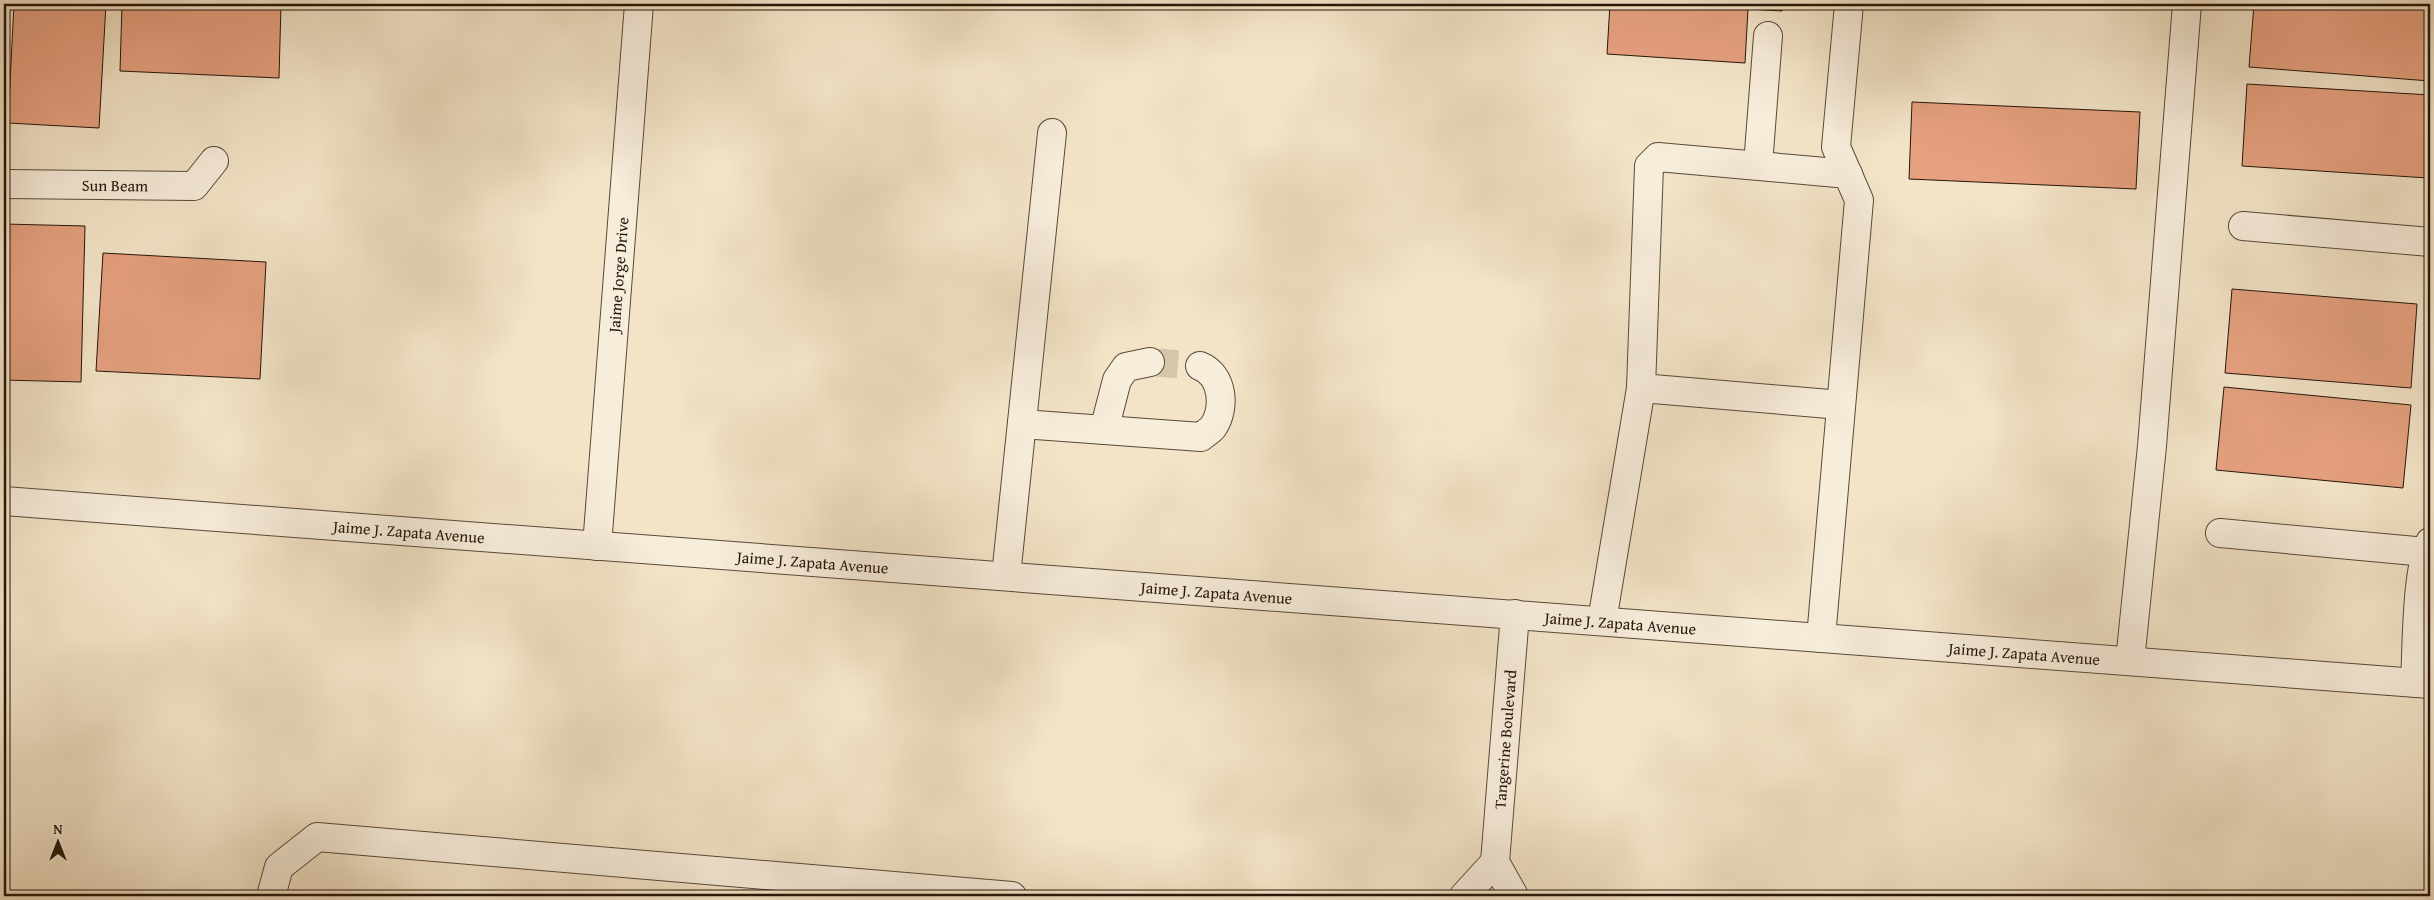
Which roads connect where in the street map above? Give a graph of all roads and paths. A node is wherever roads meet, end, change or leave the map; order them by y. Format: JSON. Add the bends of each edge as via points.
{"nodes":[{"id":1,"x":639,"y":4,"type":"edge"},
{"id":2,"x":1849,"y":4,"type":"edge"},
{"id":3,"x":2187,"y":4,"type":"edge"},
{"id":4,"x":1768,"y":36,"type":"dead end"},
{"id":5,"x":1052,"y":133,"type":"dead end"},
{"id":6,"x":214,"y":161,"type":"dead end"},
{"id":7,"x":1758,"y":166,"type":"junction"},
{"id":8,"x":1848,"y":174,"type":"junction"},
{"id":9,"x":4,"y":184,"type":"edge"},
{"id":10,"x":2243,"y":226,"type":"dead end"},
{"id":11,"x":2430,"y":242,"type":"edge"},
{"id":12,"x":1150,"y":362,"type":"tunnel mouth"},
{"id":13,"x":1200,"y":366,"type":"tunnel mouth"},
{"id":14,"x":1641,"y":388,"type":"junction"},
{"id":15,"x":1841,"y":405,"type":"junction"},
{"id":16,"x":1022,"y":424,"type":"junction"},
{"id":17,"x":1104,"y":430,"type":"junction"},
{"id":18,"x":4,"y":501,"type":"edge"},
{"id":19,"x":2220,"y":533,"type":"dead end"},
{"id":20,"x":597,"y":546,"type":"junction"},
{"id":21,"x":2428,"y":547,"type":"edge"},
{"id":22,"x":1006,"y":576,"type":"junction"},
{"id":23,"x":1515,"y":614,"type":"junction"},
{"id":24,"x":1602,"y":621,"type":"junction"},
{"id":25,"x":1821,"y":638,"type":"junction"},
{"id":26,"x":2130,"y":662,"type":"junction"},
{"id":27,"x":2423,"y":684,"type":"edge"},
{"id":28,"x":1495,"y":862,"type":"junction"},
{"id":29,"x":270,"y":896,"type":"edge"},
{"id":30,"x":1012,"y":896,"type":"edge"},
{"id":31,"x":1464,"y":896,"type":"edge"},
{"id":32,"x":1514,"y":896,"type":"edge"}],
"edges":[{"from":1,"to":20,"type":"street","name":"Jaime Jorge Drive"},
{"from":2,"to":8,"type":"street","via":[[1836,147]]},
{"from":3,"to":26,"type":"street","via":[[2152,446]]},
{"from":4,"to":7,"type":"street"},
{"from":5,"to":16,"type":"street"},
{"from":6,"to":9,"type":"street","name":"Sun Beam","via":[[194,186]]},
{"from":7,"to":8,"type":"street"},
{"from":7,"to":14,"type":"street","via":[[1658,157],[1649,166]]},
{"from":8,"to":15,"type":"street","via":[[1859,200]]},
{"from":10,"to":11,"type":"street"},
{"from":12,"to":17,"type":"street","via":[[1126,367],[1117,380]]},
{"from":13,"to":17,"type":"street","via":[[1209,370],[1219,388],[1221,407],[1212,427],[1201,437]]},
{"from":14,"to":15,"type":"street"},
{"from":14,"to":24,"type":"street"},
{"from":15,"to":25,"type":"street"},
{"from":16,"to":17,"type":"street"},
{"from":16,"to":22,"type":"street"},
{"from":18,"to":20,"type":"street","name":"Jaime J. Zapata Avenue"},
{"from":19,"to":21,"type":"street"},
{"from":20,"to":22,"type":"street","name":"Jaime J. Zapata Avenue"},
{"from":21,"to":27,"type":"street"},
{"from":22,"to":23,"type":"street","name":"Jaime J. Zapata Avenue"},
{"from":23,"to":24,"type":"street","name":"Jaime J. Zapata Avenue"},
{"from":23,"to":28,"type":"street","name":"Tangerine Boulevard"},
{"from":24,"to":25,"type":"street","name":"Jaime J. Zapata Avenue"},
{"from":25,"to":26,"type":"street","name":"Jaime J. Zapata Avenue"},
{"from":26,"to":27,"type":"street","name":"Jaime J. Zapata Avenue"},
{"from":28,"to":31,"type":"street"},
{"from":28,"to":32,"type":"street"},
{"from":29,"to":30,"type":"street","via":[[279,867],[317,837]]}]}
